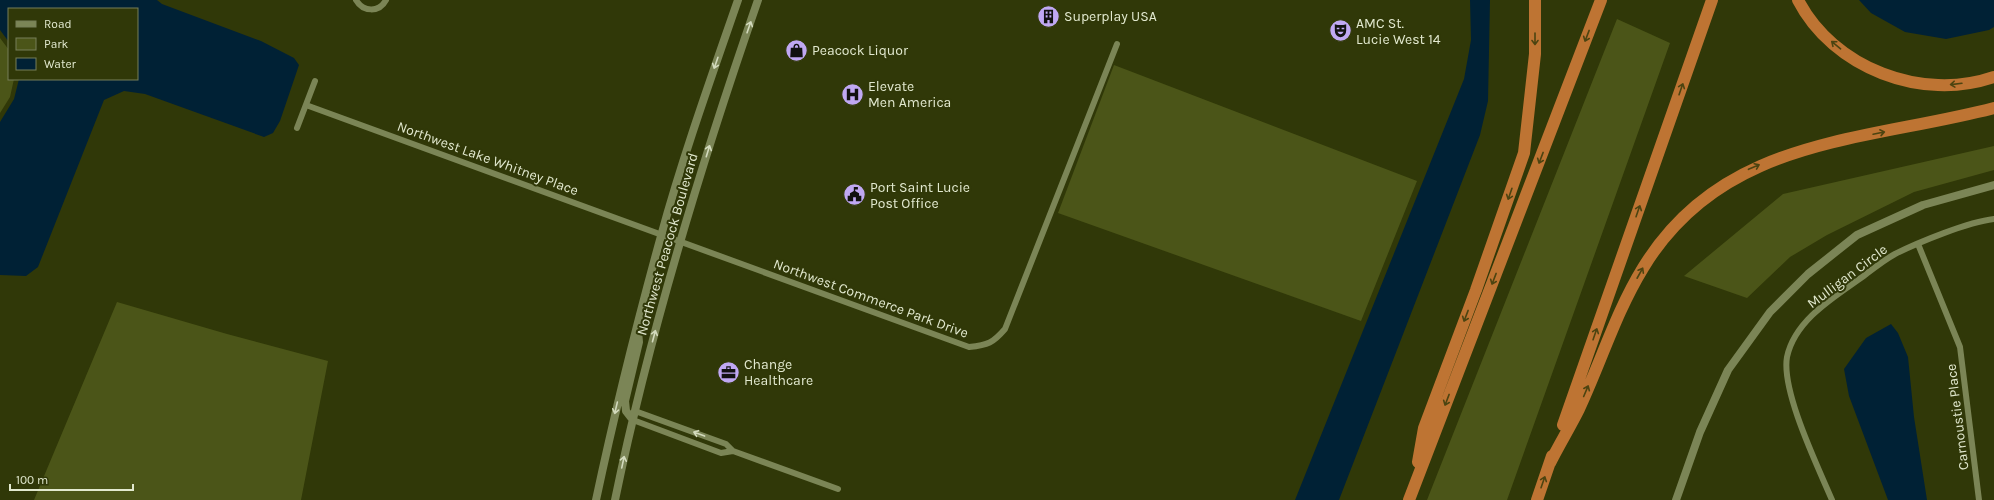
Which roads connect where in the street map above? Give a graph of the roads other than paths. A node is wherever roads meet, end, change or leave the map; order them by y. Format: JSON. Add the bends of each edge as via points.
{"nodes":[{"id":1,"x":356,"y":0,"type":"edge"},
{"id":2,"x":386,"y":0,"type":"edge"},
{"id":3,"x":738,"y":0,"type":"edge"},
{"id":4,"x":758,"y":0,"type":"edge"},
{"id":5,"x":1535,"y":0,"type":"edge"},
{"id":6,"x":1602,"y":0,"type":"edge"},
{"id":7,"x":1712,"y":0,"type":"edge"},
{"id":8,"x":1798,"y":0,"type":"edge"},
{"id":9,"x":1117,"y":44,"type":"dead end"},
{"id":10,"x":1994,"y":77,"type":"edge"},
{"id":11,"x":315,"y":81,"type":"dead end"},
{"id":12,"x":306,"y":104,"type":"junction"},
{"id":13,"x":1994,"y":108,"type":"edge"},
{"id":14,"x":297,"y":128,"type":"dead end"},
{"id":15,"x":1994,"y":185,"type":"edge"},
{"id":16,"x":1994,"y":219,"type":"edge"},
{"id":17,"x":661,"y":235,"type":"junction"},
{"id":18,"x":680,"y":242,"type":"junction"},
{"id":19,"x":1918,"y":244,"type":"junction"},
{"id":20,"x":638,"y":324,"type":"junction"},
{"id":21,"x":635,"y":411,"type":"junction"},
{"id":22,"x":633,"y":420,"type":"junction"},
{"id":23,"x":733,"y":451,"type":"junction"},
{"id":24,"x":1550,"y":463,"type":"junction"},
{"id":25,"x":838,"y":489,"type":"dead end"},
{"id":26,"x":1411,"y":495,"type":"edge"},
{"id":27,"x":596,"y":500,"type":"edge"},
{"id":28,"x":615,"y":500,"type":"edge"},
{"id":29,"x":1537,"y":500,"type":"edge"},
{"id":30,"x":1676,"y":500,"type":"edge"},
{"id":31,"x":1832,"y":500,"type":"edge"},
{"id":32,"x":1979,"y":500,"type":"edge"}],
"edges":[{"from":1,"to":2,"type":"street","via":[[369,10],[379,8]]},
{"from":3,"to":17,"type":"street","name":"Northwest Peacock Boulevard","one_way":true},
{"from":18,"to":4,"type":"street","name":"Northwest Peacock Boulevard","one_way":true,"via":[[721,107]]},
{"from":5,"to":26,"type":"highway","one_way":true,"via":[[1534,54],[1524,153],[1424,428]]},
{"from":6,"to":26,"type":"highway","one_way":true},
{"from":24,"to":7,"type":"highway","one_way":true},
{"from":10,"to":8,"type":"highway","one_way":true,"via":[[1953,85],[1915,83],[1883,74],[1853,60],[1825,36]]},
{"from":9,"to":18,"type":"street","name":"Northwest Commerce Park Drive","via":[[1014,310],[1006,329],[995,341],[983,346],[969,347],[955,343]]},
{"from":11,"to":12,"type":"street"},
{"from":12,"to":14,"type":"street"},
{"from":12,"to":17,"type":"street","name":"Northwest Lake Whitney Place"},
{"from":24,"to":13,"type":"highway","one_way":true,"via":[[1579,409],[1628,293],[1664,238],[1695,206],[1723,184],[1782,156],[1839,141]]},
{"from":15,"to":30,"type":"street","via":[[1923,204],[1857,235],[1808,274],[1770,312],[1728,370],[1700,432]]},
{"from":16,"to":19,"type":"street","name":"Mulligan Circle","via":[[1982,220]]},
{"from":17,"to":18,"type":"street","name":"Northwest Commerce Park Drive"},
{"from":17,"to":20,"type":"street","name":"Northwest Peacock Boulevard"},
{"from":21,"to":18,"type":"street","name":"Northwest Peacock Boulevard","one_way":true},
{"from":19,"to":31,"type":"street","name":"Mulligan Circle","via":[[1893,255],[1834,297],[1812,316],[1797,334],[1787,356],[1786,374],[1795,407]]},
{"from":19,"to":32,"type":"street","name":"Carnoustie Place","via":[[1960,348]]},
{"from":20,"to":22,"type":"street","via":[[639,342],[625,401],[626,411]]},
{"from":20,"to":27,"type":"street","name":"Northwest Peacock Boulevard","one_way":true},
{"from":21,"to":22,"type":"street","name":"Northwest Peacock Boulevard"},
{"from":23,"to":21,"type":"street","one_way":true,"via":[[726,444]]},
{"from":22,"to":23,"type":"street","via":[[722,453]]},
{"from":28,"to":22,"type":"street","name":"Northwest Peacock Boulevard","one_way":true},
{"from":23,"to":25,"type":"street"},
{"from":29,"to":24,"type":"highway","one_way":true}]}
